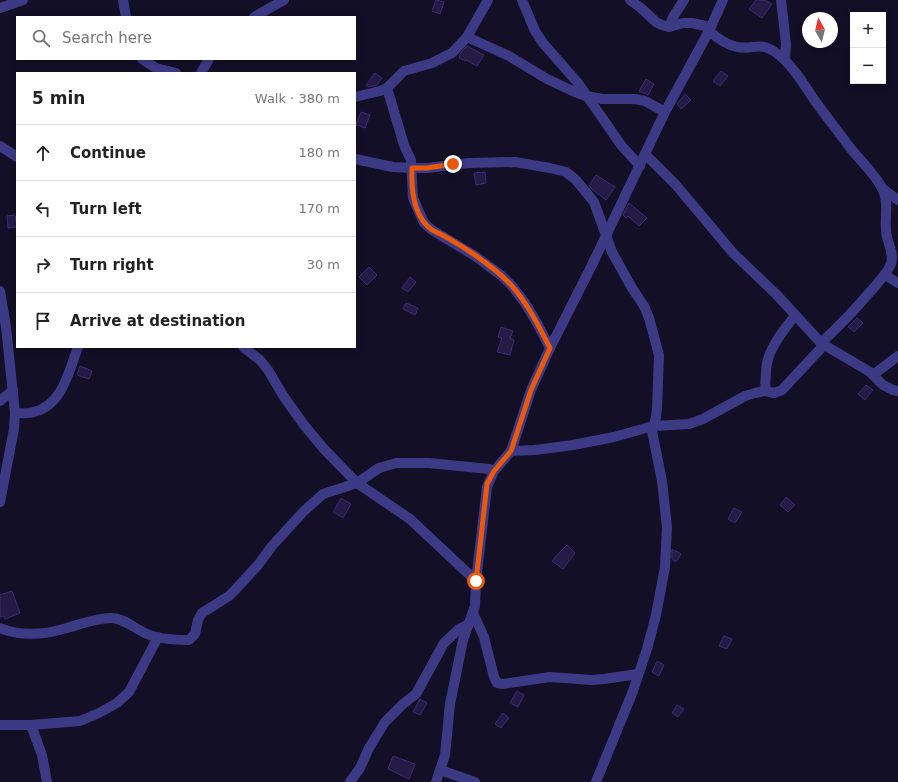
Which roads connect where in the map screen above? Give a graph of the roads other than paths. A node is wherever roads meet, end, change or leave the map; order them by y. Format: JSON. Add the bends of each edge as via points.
{"nodes":[{"id":1,"x":23,"y":0,"type":"edge"},
{"id":2,"x":123,"y":0,"type":"edge"},
{"id":3,"x":284,"y":0,"type":"edge"},
{"id":4,"x":488,"y":0,"type":"edge"},
{"id":5,"x":522,"y":0,"type":"edge"},
{"id":6,"x":630,"y":0,"type":"edge"},
{"id":7,"x":684,"y":0,"type":"edge"},
{"id":8,"x":723,"y":0,"type":"edge"},
{"id":9,"x":781,"y":0,"type":"edge"},
{"id":10,"x":0,"y":8,"type":"edge"},
{"id":11,"x":126,"y":16,"type":"edge"},
{"id":12,"x":256,"y":16,"type":"edge"},
{"id":13,"x":669,"y":27,"type":"junction"},
{"id":14,"x":710,"y":29,"type":"junction"},
{"id":15,"x":467,"y":37,"type":"junction"},
{"id":16,"x":208,"y":60,"type":"edge"},
{"id":17,"x":785,"y":60,"type":"junction"},
{"id":18,"x":145,"y":65,"type":"edge"},
{"id":19,"x":172,"y":72,"type":"edge"},
{"id":20,"x":202,"y":72,"type":"edge"},
{"id":21,"x":388,"y":88,"type":"junction"},
{"id":22,"x":586,"y":96,"type":"junction"},
{"id":23,"x":356,"y":97,"type":"edge"},
{"id":24,"x":665,"y":112,"type":"junction"},
{"id":25,"x":0,"y":146,"type":"edge"},
{"id":26,"x":645,"y":154,"type":"junction"},
{"id":27,"x":16,"y":156,"type":"edge"},
{"id":28,"x":356,"y":159,"type":"edge"},
{"id":29,"x":640,"y":166,"type":"junction"},
{"id":30,"x":412,"y":168,"type":"junction"},
{"id":31,"x":883,"y":189,"type":"junction"},
{"id":32,"x":898,"y":200,"type":"edge"},
{"id":33,"x":606,"y":236,"type":"junction"},
{"id":34,"x":885,"y":275,"type":"junction"},
{"id":35,"x":898,"y":284,"type":"edge"},
{"id":36,"x":0,"y":294,"type":"edge"},
{"id":37,"x":795,"y":316,"type":"junction"},
{"id":38,"x":822,"y":344,"type":"junction"},
{"id":39,"x":78,"y":348,"type":"edge"},
{"id":40,"x":244,"y":348,"type":"edge"},
{"id":41,"x":550,"y":348,"type":"junction"},
{"id":42,"x":898,"y":356,"type":"edge"},
{"id":43,"x":873,"y":375,"type":"junction"},
{"id":44,"x":12,"y":390,"type":"junction"},
{"id":45,"x":765,"y":391,"type":"junction"},
{"id":46,"x":898,"y":391,"type":"edge"},
{"id":47,"x":0,"y":401,"type":"edge"},
{"id":48,"x":15,"y":413,"type":"junction"},
{"id":49,"x":653,"y":426,"type":"junction"},
{"id":50,"x":511,"y":451,"type":"junction"},
{"id":51,"x":494,"y":471,"type":"junction"},
{"id":52,"x":357,"y":483,"type":"junction"},
{"id":53,"x":0,"y":502,"type":"edge"},
{"id":54,"x":476,"y":581,"type":"junction"},
{"id":55,"x":473,"y":613,"type":"junction"},
{"id":56,"x":469,"y":624,"type":"junction"},
{"id":57,"x":0,"y":628,"type":"edge"},
{"id":58,"x":158,"y":637,"type":"junction"},
{"id":59,"x":638,"y":674,"type":"junction"},
{"id":60,"x":0,"y":725,"type":"edge"},
{"id":61,"x":31,"y":725,"type":"junction"},
{"id":62,"x":440,"y":770,"type":"junction"},
{"id":63,"x":47,"y":782,"type":"edge"},
{"id":64,"x":350,"y":782,"type":"edge"},
{"id":65,"x":436,"y":782,"type":"edge"},
{"id":66,"x":475,"y":782,"type":"edge"},
{"id":67,"x":596,"y":782,"type":"edge"}],
"edges":[{"from":1,"to":10,"type":"street"},
{"from":2,"to":11,"type":"street"},
{"from":3,"to":12,"type":"street"},
{"from":4,"to":15,"type":"street"},
{"from":5,"to":22,"type":"street","via":[[535,31]]},
{"from":6,"to":13,"type":"street","via":[[656,22]]},
{"from":7,"to":13,"type":"street"},
{"from":8,"to":14,"type":"street"},
{"from":9,"to":17,"type":"street","via":[[786,44]]},
{"from":13,"to":14,"type":"street","via":[[692,23]]},
{"from":14,"to":17,"type":"street","via":[[715,36],[730,45],[766,46]]},
{"from":14,"to":24,"type":"street"},
{"from":15,"to":21,"type":"street","via":[[452,53],[442,59],[404,71]]},
{"from":15,"to":22,"type":"street","via":[[509,56],[564,88]]},
{"from":16,"to":20,"type":"street"},
{"from":17,"to":31,"type":"street"},
{"from":18,"to":19,"type":"street"},
{"from":21,"to":23,"type":"street"},
{"from":21,"to":30,"type":"street"},
{"from":22,"to":24,"type":"street","via":[[636,99]]},
{"from":22,"to":29,"type":"street"},
{"from":24,"to":26,"type":"street"},
{"from":25,"to":27,"type":"street"},
{"from":26,"to":29,"type":"street"},
{"from":26,"to":37,"type":"street","via":[[676,185],[733,253]]},
{"from":28,"to":30,"type":"street"},
{"from":29,"to":33,"type":"street"},
{"from":30,"to":33,"type":"street","via":[[515,162],[566,172],[594,202]]},
{"from":30,"to":41,"type":"street","via":[[413,198],[424,223],[502,276],[525,303]]},
{"from":31,"to":32,"type":"street"},
{"from":31,"to":34,"type":"street","via":[[886,198],[884,222],[892,257]]},
{"from":33,"to":41,"type":"street"},
{"from":33,"to":49,"type":"street","via":[[612,252],[644,306],[658,349],[657,408]]},
{"from":34,"to":35,"type":"street"},
{"from":34,"to":38,"type":"street"},
{"from":36,"to":44,"type":"street"},
{"from":37,"to":38,"type":"street"},
{"from":37,"to":45,"type":"street","via":[[774,345],[768,359]]},
{"from":38,"to":43,"type":"street"},
{"from":38,"to":45,"type":"street","via":[[782,390],[774,393]]},
{"from":39,"to":48,"type":"street","via":[[55,400],[34,412]]},
{"from":40,"to":52,"type":"street","via":[[260,360],[304,425]]},
{"from":41,"to":50,"type":"street","via":[[531,390]]},
{"from":42,"to":43,"type":"street"},
{"from":43,"to":46,"type":"street","via":[[883,385]]},
{"from":44,"to":47,"type":"street"},
{"from":44,"to":48,"type":"street"},
{"from":45,"to":49,"type":"street","via":[[745,396],[689,424]]},
{"from":48,"to":53,"type":"street"},
{"from":49,"to":50,"type":"street","via":[[614,437],[535,450]]},
{"from":49,"to":59,"type":"street","via":[[667,527],[666,556],[656,615]]},
{"from":50,"to":51,"type":"street"},
{"from":51,"to":52,"type":"street","via":[[461,466],[405,463],[379,468]]},
{"from":51,"to":54,"type":"street","via":[[486,487]]},
{"from":52,"to":54,"type":"street","via":[[410,519]]},
{"from":52,"to":58,"type":"street","via":[[329,491],[312,503],[236,589],[202,613],[191,639]]},
{"from":54,"to":55,"type":"street"},
{"from":55,"to":56,"type":"street"},
{"from":55,"to":59,"type":"street","via":[[484,637],[494,677],[498,683],[508,684],[550,677],[604,679]]},
{"from":56,"to":62,"type":"street","via":[[463,640],[450,704]]},
{"from":56,"to":64,"type":"street","via":[[452,634],[444,643],[416,694],[383,725]]},
{"from":57,"to":58,"type":"street","via":[[19,633],[41,633],[112,618]]},
{"from":58,"to":61,"type":"street","via":[[129,692],[117,703],[80,721]]},
{"from":59,"to":67,"type":"street"},
{"from":60,"to":61,"type":"street"},
{"from":61,"to":63,"type":"street","via":[[42,755]]},
{"from":62,"to":65,"type":"street"},
{"from":62,"to":66,"type":"street"}]}
